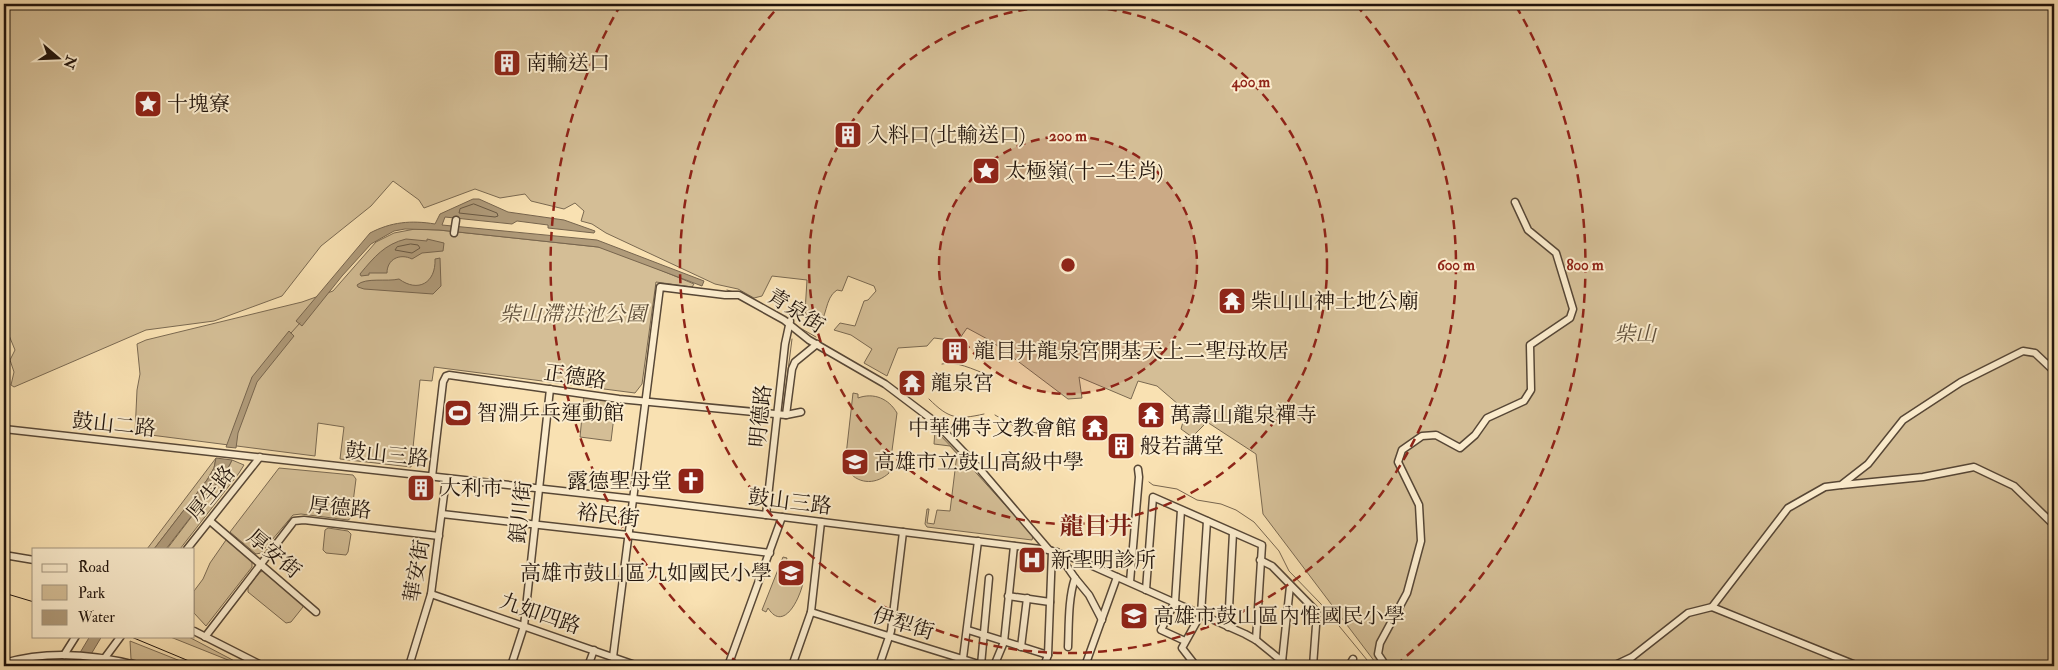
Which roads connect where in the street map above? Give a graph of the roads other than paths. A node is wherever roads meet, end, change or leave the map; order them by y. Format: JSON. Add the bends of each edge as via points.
{"nodes":[{"id":1,"x":1515,"y":202,"type":"dead end"},
{"id":2,"x":456,"y":220,"type":"dead end"},
{"id":3,"x":454,"y":233,"type":"dead end"},
{"id":4,"x":790,"y":322,"type":"junction"},
{"id":5,"x":817,"y":344,"type":"junction"},
{"id":6,"x":2054,"y":360,"type":"edge"},
{"id":7,"x":2048,"y":364,"type":"junction"},
{"id":8,"x":2054,"y":371,"type":"edge"},
{"id":9,"x":550,"y":389,"type":"junction"},
{"id":10,"x":646,"y":402,"type":"junction"},
{"id":11,"x":800,"y":412,"type":"dead end"},
{"id":12,"x":777,"y":414,"type":"junction"},
{"id":13,"x":786,"y":415,"type":"junction"},
{"id":14,"x":5,"y":429,"type":"edge"},
{"id":15,"x":4,"y":450,"type":"edge"},
{"id":16,"x":260,"y":457,"type":"junction"},
{"id":17,"x":1138,"y":469,"type":"dead end"},
{"id":18,"x":432,"y":477,"type":"junction"},
{"id":19,"x":446,"y":478,"type":"junction"},
{"id":20,"x":1841,"y":485,"type":"junction"},
{"id":21,"x":541,"y":489,"type":"junction"},
{"id":22,"x":632,"y":499,"type":"junction"},
{"id":23,"x":1181,"y":510,"type":"junction"},
{"id":24,"x":442,"y":514,"type":"junction"},
{"id":25,"x":766,"y":515,"type":"junction"},
{"id":26,"x":782,"y":517,"type":"junction"},
{"id":27,"x":210,"y":521,"type":"junction"},
{"id":28,"x":822,"y":522,"type":"junction"},
{"id":29,"x":1207,"y":522,"type":"junction"},
{"id":30,"x":536,"y":524,"type":"junction"},
{"id":31,"x":2054,"y":525,"type":"edge"},
{"id":32,"x":903,"y":532,"type":"junction"},
{"id":33,"x":1233,"y":533,"type":"junction"},
{"id":34,"x":628,"y":534,"type":"junction"},
{"id":35,"x":439,"y":536,"type":"junction"},
{"id":36,"x":978,"y":541,"type":"junction"},
{"id":37,"x":1014,"y":546,"type":"junction"},
{"id":38,"x":188,"y":548,"type":"edge"},
{"id":39,"x":1053,"y":551,"type":"junction"},
{"id":40,"x":770,"y":553,"type":"junction"},
{"id":41,"x":4,"y":555,"type":"edge"},
{"id":42,"x":32,"y":560,"type":"edge"},
{"id":43,"x":1260,"y":560,"type":"junction"},
{"id":44,"x":260,"y":564,"type":"junction"},
{"id":45,"x":1117,"y":577,"type":"junction"},
{"id":46,"x":989,"y":578,"type":"dead end"},
{"id":47,"x":1075,"y":578,"type":"junction"},
{"id":48,"x":1130,"y":582,"type":"junction"},
{"id":49,"x":1290,"y":586,"type":"junction"},
{"id":50,"x":1146,"y":590,"type":"junction"},
{"id":51,"x":431,"y":594,"type":"junction"},
{"id":52,"x":1008,"y":596,"type":"junction"},
{"id":53,"x":1027,"y":598,"type":"junction"},
{"id":54,"x":1050,"y":602,"type":"junction"},
{"id":55,"x":1176,"y":602,"type":"junction"},
{"id":56,"x":1712,"y":607,"type":"junction"},
{"id":57,"x":316,"y":612,"type":"dead end"},
{"id":58,"x":811,"y":612,"type":"junction"},
{"id":59,"x":1201,"y":614,"type":"junction"},
{"id":60,"x":1102,"y":620,"type":"junction"},
{"id":61,"x":524,"y":626,"type":"junction"},
{"id":62,"x":1228,"y":627,"type":"junction"},
{"id":63,"x":968,"y":630,"type":"junction"},
{"id":64,"x":195,"y":632,"type":"edge"},
{"id":65,"x":984,"y":635,"type":"junction"},
{"id":66,"x":890,"y":636,"type":"junction"},
{"id":67,"x":204,"y":637,"type":"junction"},
{"id":68,"x":75,"y":638,"type":"edge"},
{"id":69,"x":120,"y":638,"type":"edge"},
{"id":70,"x":1185,"y":640,"type":"junction"},
{"id":71,"x":1256,"y":640,"type":"junction"},
{"id":72,"x":1004,"y":642,"type":"junction"},
{"id":73,"x":1022,"y":647,"type":"junction"},
{"id":74,"x":1068,"y":647,"type":"dead end"},
{"id":75,"x":594,"y":650,"type":"junction"},
{"id":76,"x":64,"y":655,"type":"junction"},
{"id":77,"x":1048,"y":655,"type":"junction"},
{"id":78,"x":613,"y":657,"type":"junction"},
{"id":79,"x":104,"y":659,"type":"junction"},
{"id":80,"x":1353,"y":659,"type":"dead end"},
{"id":81,"x":4,"y":663,"type":"edge"},
{"id":82,"x":963,"y":663,"type":"edge"},
{"id":83,"x":1284,"y":663,"type":"edge"},
{"id":84,"x":140,"y":666,"type":"edge"},
{"id":85,"x":263,"y":666,"type":"edge"},
{"id":86,"x":409,"y":666,"type":"edge"},
{"id":87,"x":511,"y":666,"type":"edge"},
{"id":88,"x":588,"y":666,"type":"edge"},
{"id":89,"x":638,"y":666,"type":"edge"},
{"id":90,"x":728,"y":666,"type":"edge"},
{"id":91,"x":792,"y":666,"type":"edge"},
{"id":92,"x":879,"y":666,"type":"edge"},
{"id":93,"x":983,"y":666,"type":"edge"},
{"id":94,"x":994,"y":666,"type":"edge"},
{"id":95,"x":1044,"y":666,"type":"edge"},
{"id":96,"x":1085,"y":666,"type":"edge"},
{"id":97,"x":1196,"y":666,"type":"edge"},
{"id":98,"x":1273,"y":666,"type":"edge"},
{"id":99,"x":1313,"y":666,"type":"edge"},
{"id":100,"x":1349,"y":666,"type":"edge"},
{"id":101,"x":1386,"y":666,"type":"edge"},
{"id":102,"x":1613,"y":666,"type":"edge"},
{"id":103,"x":1858,"y":666,"type":"edge"}],
"edges":[{"from":1,"to":101,"type":"street","via":[[1528,230],[1556,253],[1573,309],[1570,318],[1530,345],[1531,390],[1524,401],[1487,418],[1460,448],[1436,435],[1422,436],[1402,450],[1398,462],[1419,505],[1421,542],[1407,593],[1380,643],[1378,654]]},
{"from":2,"to":3,"type":"street"},
{"from":4,"to":5,"type":"street","name":"青泉街"},
{"from":4,"to":10,"type":"street","name":"青泉街","via":[[737,294],[660,287]]},
{"from":4,"to":12,"type":"street","name":"明德路"},
{"from":5,"to":13,"type":"street","via":[[795,362]]},
{"from":5,"to":39,"type":"street","name":"青泉街","via":[[885,384],[934,421]]},
{"from":6,"to":7,"type":"street"},
{"from":7,"to":8,"type":"street"},
{"from":7,"to":20,"type":"street","via":[[2035,353],[2023,351],[1961,382],[1903,420],[1868,464]]},
{"from":9,"to":10,"type":"street","name":"正德路"},
{"from":9,"to":18,"type":"street","name":"正德路","via":[[446,376]]},
{"from":9,"to":21,"type":"street","name":"銀川街"},
{"from":10,"to":12,"type":"street","name":"正德路"},
{"from":10,"to":22,"type":"street","name":"青泉街"},
{"from":11,"to":13,"type":"street","name":"正德路"},
{"from":12,"to":13,"type":"street","name":"正德路"},
{"from":12,"to":25,"type":"street","name":"明德路"},
{"from":14,"to":15,"type":"street"},
{"from":14,"to":16,"type":"street","name":"鼓山二路"},
{"from":16,"to":18,"type":"street","name":"鼓山三路"},
{"from":16,"to":27,"type":"street","name":"厚生路"},
{"from":17,"to":48,"type":"street"},
{"from":18,"to":19,"type":"street","name":"鼓山三路"},
{"from":19,"to":21,"type":"street","name":"鼓山三路"},
{"from":19,"to":24,"type":"street","name":"華安街"},
{"from":20,"to":31,"type":"street","via":[[1923,477],[1974,467],[2014,486]]},
{"from":20,"to":56,"type":"street","via":[[1825,486],[1788,508]]},
{"from":21,"to":22,"type":"street","name":"鼓山三路"},
{"from":21,"to":30,"type":"street","name":"銀川街"},
{"from":22,"to":25,"type":"street","name":"鼓山三路"},
{"from":22,"to":34,"type":"street","name":"青泉街"},
{"from":23,"to":29,"type":"street"},
{"from":23,"to":50,"type":"street","via":[[1153,496]]},
{"from":23,"to":55,"type":"street"},
{"from":24,"to":30,"type":"street","name":"裕民街"},
{"from":24,"to":35,"type":"street","name":"華安街"},
{"from":25,"to":26,"type":"street","name":"鼓山三路"},
{"from":26,"to":28,"type":"street","name":"鼓山三路"},
{"from":26,"to":40,"type":"street"},
{"from":27,"to":38,"type":"street","name":"厚生路"},
{"from":27,"to":44,"type":"street","name":"厚安街"},
{"from":28,"to":32,"type":"street","name":"鼓山三路"},
{"from":28,"to":58,"type":"street"},
{"from":29,"to":33,"type":"street"},
{"from":29,"to":59,"type":"street"},
{"from":30,"to":34,"type":"street","name":"裕民街"},
{"from":30,"to":61,"type":"street","name":"銀川街"},
{"from":32,"to":36,"type":"street","name":"鼓山三路"},
{"from":32,"to":66,"type":"street"},
{"from":33,"to":43,"type":"street","via":[[1262,545]]},
{"from":33,"to":62,"type":"street"},
{"from":34,"to":40,"type":"street","name":"裕民街"},
{"from":34,"to":78,"type":"street","name":"青泉街"},
{"from":35,"to":44,"type":"street","name":"厚德路","via":[[297,520]]},
{"from":35,"to":51,"type":"street","name":"華安街"},
{"from":36,"to":37,"type":"street","name":"鼓山三路"},
{"from":36,"to":63,"type":"street"},
{"from":37,"to":39,"type":"street","name":"鼓山三路"},
{"from":37,"to":52,"type":"street"},
{"from":39,"to":45,"type":"street","name":"鼓山三路"},
{"from":39,"to":47,"type":"street","name":"青泉街"},
{"from":39,"to":54,"type":"street"},
{"from":40,"to":90,"type":"street"},
{"from":41,"to":42,"type":"street"},
{"from":43,"to":49,"type":"street","via":[[1272,566]]},
{"from":43,"to":71,"type":"street"},
{"from":44,"to":57,"type":"street","name":"厚安街"},
{"from":44,"to":67,"type":"street","name":"厚德路"},
{"from":45,"to":48,"type":"street","name":"鼓山三路"},
{"from":45,"to":60,"type":"street"},
{"from":46,"to":65,"type":"street"},
{"from":47,"to":60,"type":"street","name":"青泉街","via":[[1089,595]]},
{"from":47,"to":74,"type":"street"},
{"from":48,"to":50,"type":"street","name":"鼓山三路"},
{"from":49,"to":83,"type":"street"},
{"from":49,"to":99,"type":"street","via":[[1317,612]]},
{"from":50,"to":55,"type":"street","name":"鼓山三路"},
{"from":51,"to":61,"type":"street","name":"九如四路"},
{"from":51,"to":86,"type":"street","name":"華安街"},
{"from":52,"to":53,"type":"street"},
{"from":52,"to":72,"type":"street"},
{"from":53,"to":54,"type":"street"},
{"from":53,"to":73,"type":"street"},
{"from":54,"to":77,"type":"street"},
{"from":55,"to":59,"type":"street","name":"鼓山三路"},
{"from":55,"to":70,"type":"street","via":[[1162,630]]},
{"from":56,"to":102,"type":"street","via":[[1688,613],[1632,657]]},
{"from":56,"to":103,"type":"street"},
{"from":58,"to":66,"type":"street","name":"伊犁街"},
{"from":58,"to":91,"type":"street"},
{"from":59,"to":62,"type":"street","name":"鼓山三路"},
{"from":59,"to":70,"type":"street"},
{"from":60,"to":96,"type":"street"},
{"from":61,"to":75,"type":"street","name":"九如四路"},
{"from":61,"to":87,"type":"street","name":"銀川街"},
{"from":62,"to":71,"type":"street","name":"鼓山三路"},
{"from":63,"to":65,"type":"street"},
{"from":63,"to":82,"type":"street"},
{"from":64,"to":67,"type":"street"},
{"from":65,"to":72,"type":"street"},
{"from":65,"to":93,"type":"street"},
{"from":66,"to":82,"type":"street","name":"伊犁街"},
{"from":66,"to":92,"type":"street"},
{"from":67,"to":85,"type":"street"},
{"from":68,"to":76,"type":"street"},
{"from":69,"to":79,"type":"street"},
{"from":70,"to":97,"type":"street","via":[[1182,648]]},
{"from":71,"to":83,"type":"street","name":"鼓山三路"},
{"from":72,"to":73,"type":"street"},
{"from":72,"to":94,"type":"street"},
{"from":73,"to":77,"type":"street"},
{"from":75,"to":78,"type":"street","name":"九如四路"},
{"from":75,"to":88,"type":"street"},
{"from":76,"to":79,"type":"street"},
{"from":76,"to":81,"type":"street","via":[[44,655]]},
{"from":77,"to":95,"type":"street"},
{"from":78,"to":89,"type":"street","name":"九如四路"},
{"from":79,"to":84,"type":"street"},
{"from":80,"to":100,"type":"street"},
{"from":82,"to":93,"type":"street","name":"伊犁街"},
{"from":83,"to":98,"type":"street"}]}
